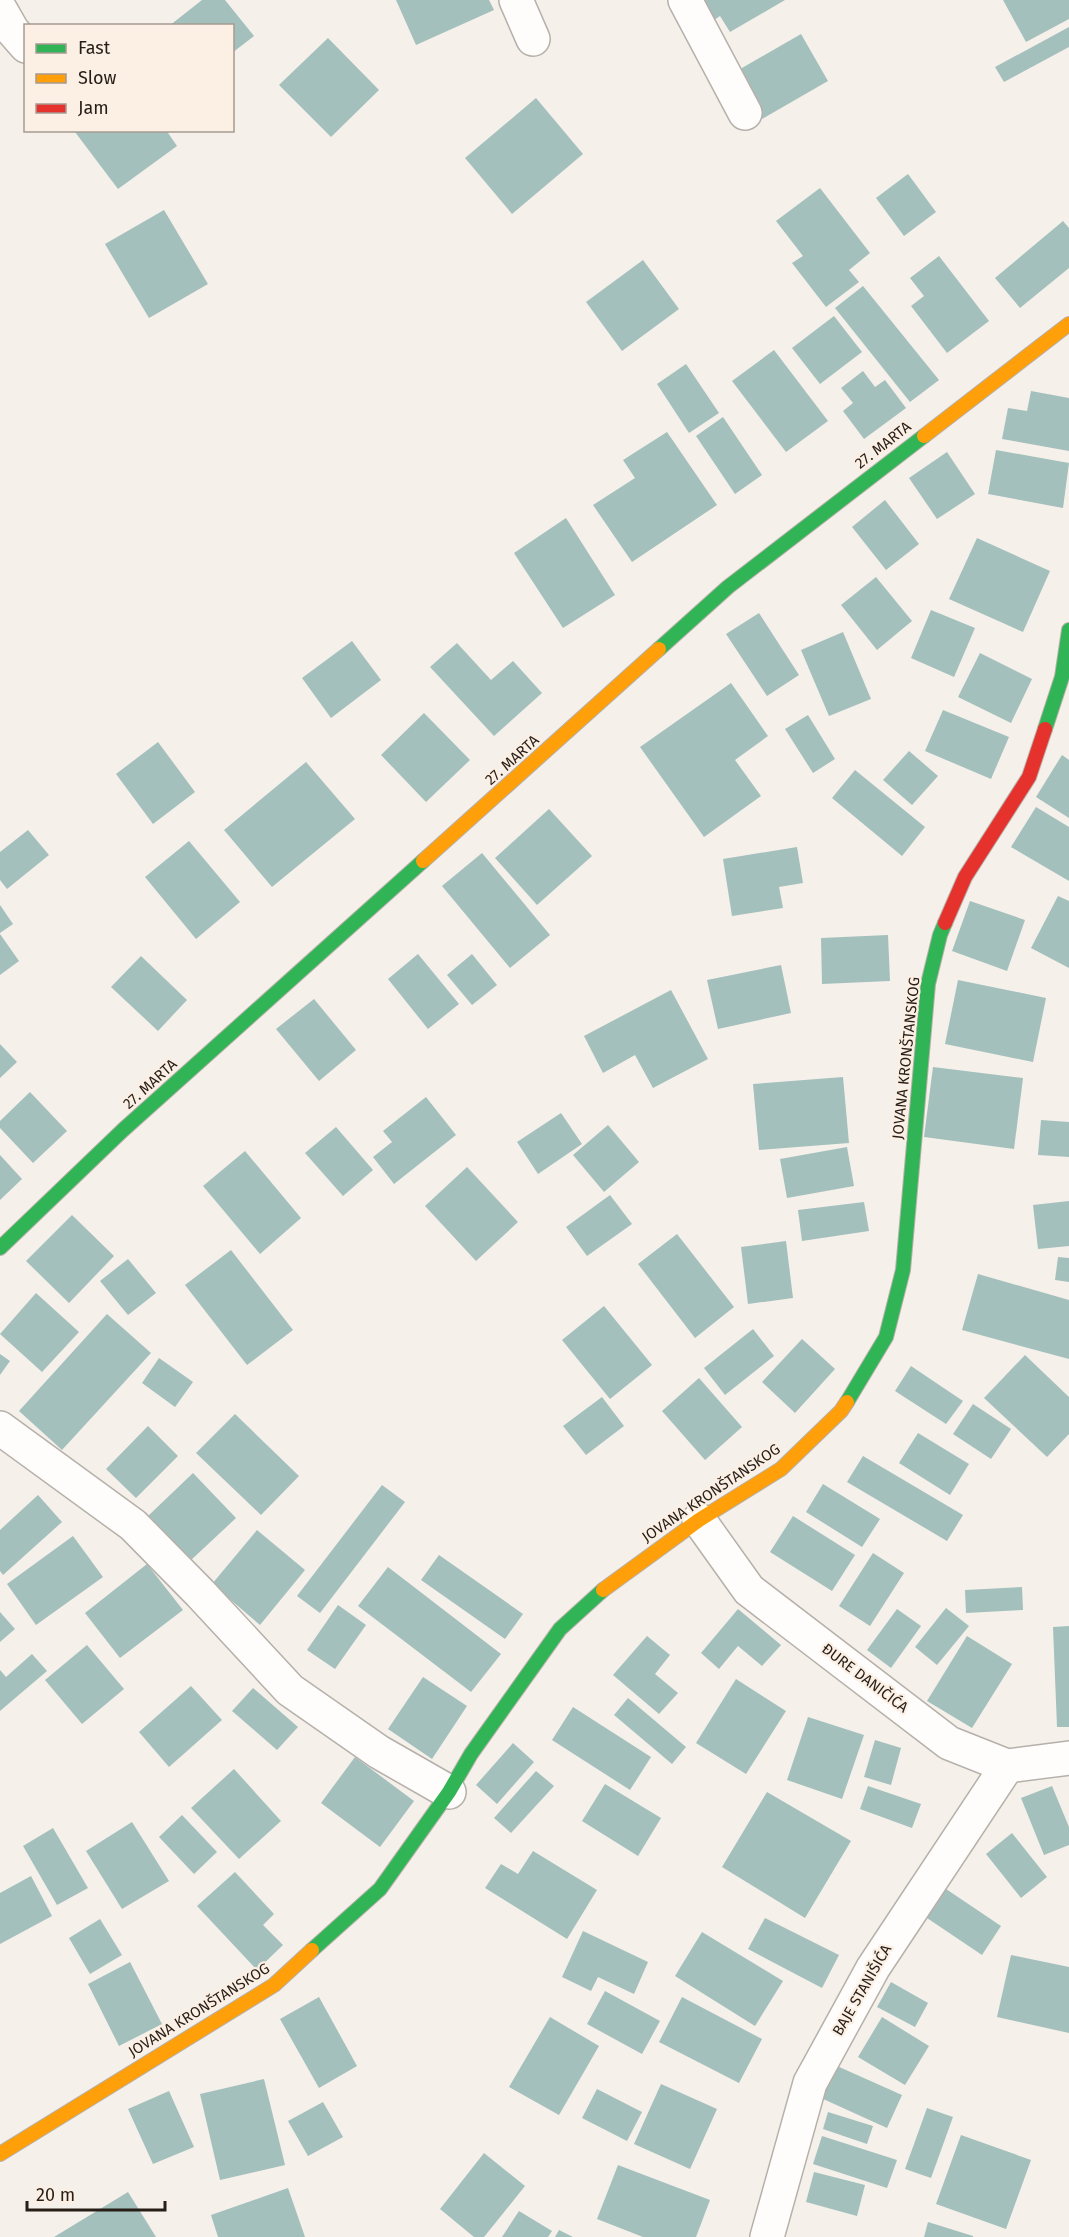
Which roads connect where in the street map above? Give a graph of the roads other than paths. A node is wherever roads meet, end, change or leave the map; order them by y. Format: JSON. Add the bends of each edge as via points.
{"nodes":[{"id":1,"x":516,"y":0,"type":"edge"},
{"id":2,"x":685,"y":0,"type":"edge"},
{"id":3,"x":0,"y":9,"type":"edge"},
{"id":4,"x":533,"y":39,"type":"dead end"},
{"id":5,"x":24,"y":44,"type":"edge"},
{"id":6,"x":745,"y":113,"type":"dead end"},
{"id":7,"x":1069,"y":324,"type":"edge"},
{"id":8,"x":1069,"y":630,"type":"edge"},
{"id":9,"x":0,"y":1248,"type":"edge"},
{"id":10,"x":0,"y":1428,"type":"edge"},
{"id":11,"x":699,"y":1520,"type":"junction"},
{"id":12,"x":1069,"y":1758,"type":"edge"},
{"id":13,"x":1007,"y":1766,"type":"junction"},
{"id":14,"x":449,"y":1792,"type":"junction"},
{"id":15,"x":0,"y":2154,"type":"edge"},
{"id":16,"x":767,"y":2237,"type":"edge"}],
"edges":[{"from":1,"to":4,"type":"street"},
{"from":2,"to":6,"type":"street"},
{"from":3,"to":5,"type":"street"},
{"from":7,"to":9,"type":"street","name":"27. MARTA","via":[[728,587],[123,1130]]},
{"from":8,"to":11,"type":"street","name":"JOVANA KRONŠTANSKOG","via":[[1062,677],[1029,777],[965,877],[940,935],[928,984],[903,1270],[886,1337],[842,1411],[781,1469]]},
{"from":10,"to":14,"type":"street","via":[[133,1525],[290,1690],[379,1752]]},
{"from":11,"to":13,"type":"street","name":"ĐURE DANIČIĆA","via":[[749,1590],[950,1743]]},
{"from":11,"to":14,"type":"street","name":"JOVANA KRONŠTANSKOG","via":[[612,1581],[560,1629],[471,1754]]},
{"from":12,"to":13,"type":"street","name":"ĐURE DANIČIĆA"},
{"from":13,"to":16,"type":"street","name":"BAJE STANIŠIĆA","via":[[873,1968],[810,2083]]},
{"from":14,"to":15,"type":"street","name":"JOVANA KRONŠTANSKOG","via":[[380,1889],[274,1985]]}]}
